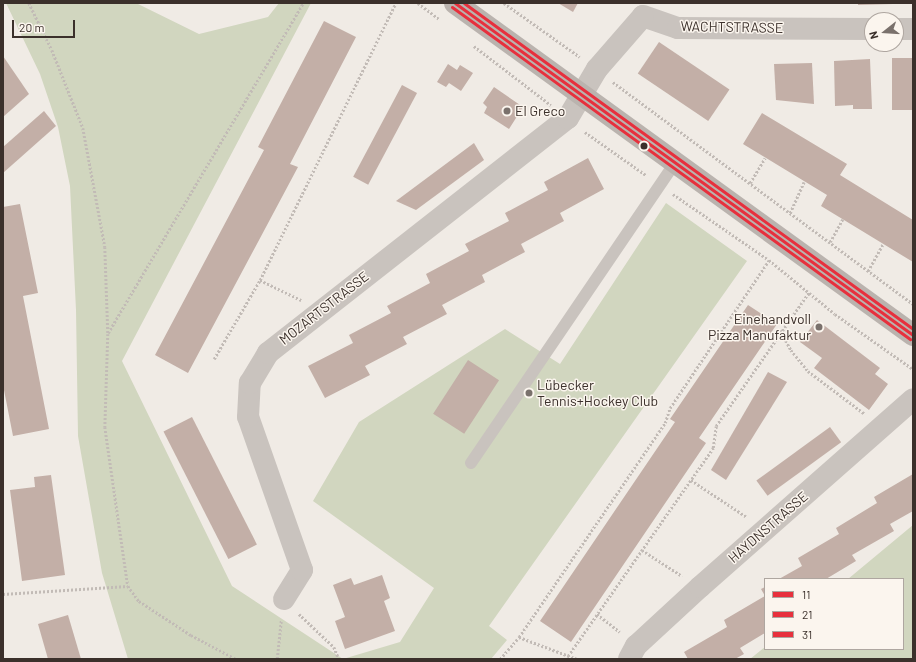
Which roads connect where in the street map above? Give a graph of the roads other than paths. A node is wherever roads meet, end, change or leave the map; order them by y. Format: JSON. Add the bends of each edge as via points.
{"nodes":[{"id":1,"x":456,"y":3,"type":"edge"},
{"id":2,"x":642,"y":10,"type":"edge"},
{"id":3,"x":864,"y":29,"type":"edge"},
{"id":4,"x":583,"y":93,"type":"junction"},
{"id":5,"x":676,"y":161,"type":"junction"},
{"id":6,"x":913,"y":335,"type":"edge"},
{"id":7,"x":913,"y":399,"type":"edge"},
{"id":8,"x":471,"y":463,"type":"dead end"},
{"id":9,"x":284,"y":599,"type":"road end"},
{"id":10,"x":632,"y":652,"type":"edge"}],
"edges":[{"from":1,"to":4,"type":"main road","via":[[495,34]]},
{"from":2,"to":3,"type":"street","name":"WACHTSTRASSE","via":[[678,28]]},
{"from":2,"to":4,"type":"street","name":"WACHTSTRASSE","via":[[597,69]]},
{"from":4,"to":5,"type":"main road"},
{"from":4,"to":9,"type":"street","name":"MOZARTSTRASSE","via":[[568,118],[268,353],[250,382],[248,417],[302,570]]},
{"from":5,"to":6,"type":"main road"},
{"from":5,"to":8,"type":"lane"},
{"from":7,"to":10,"type":"street","name":"HAYDNSTRASSE","via":[[700,587]]}]}
